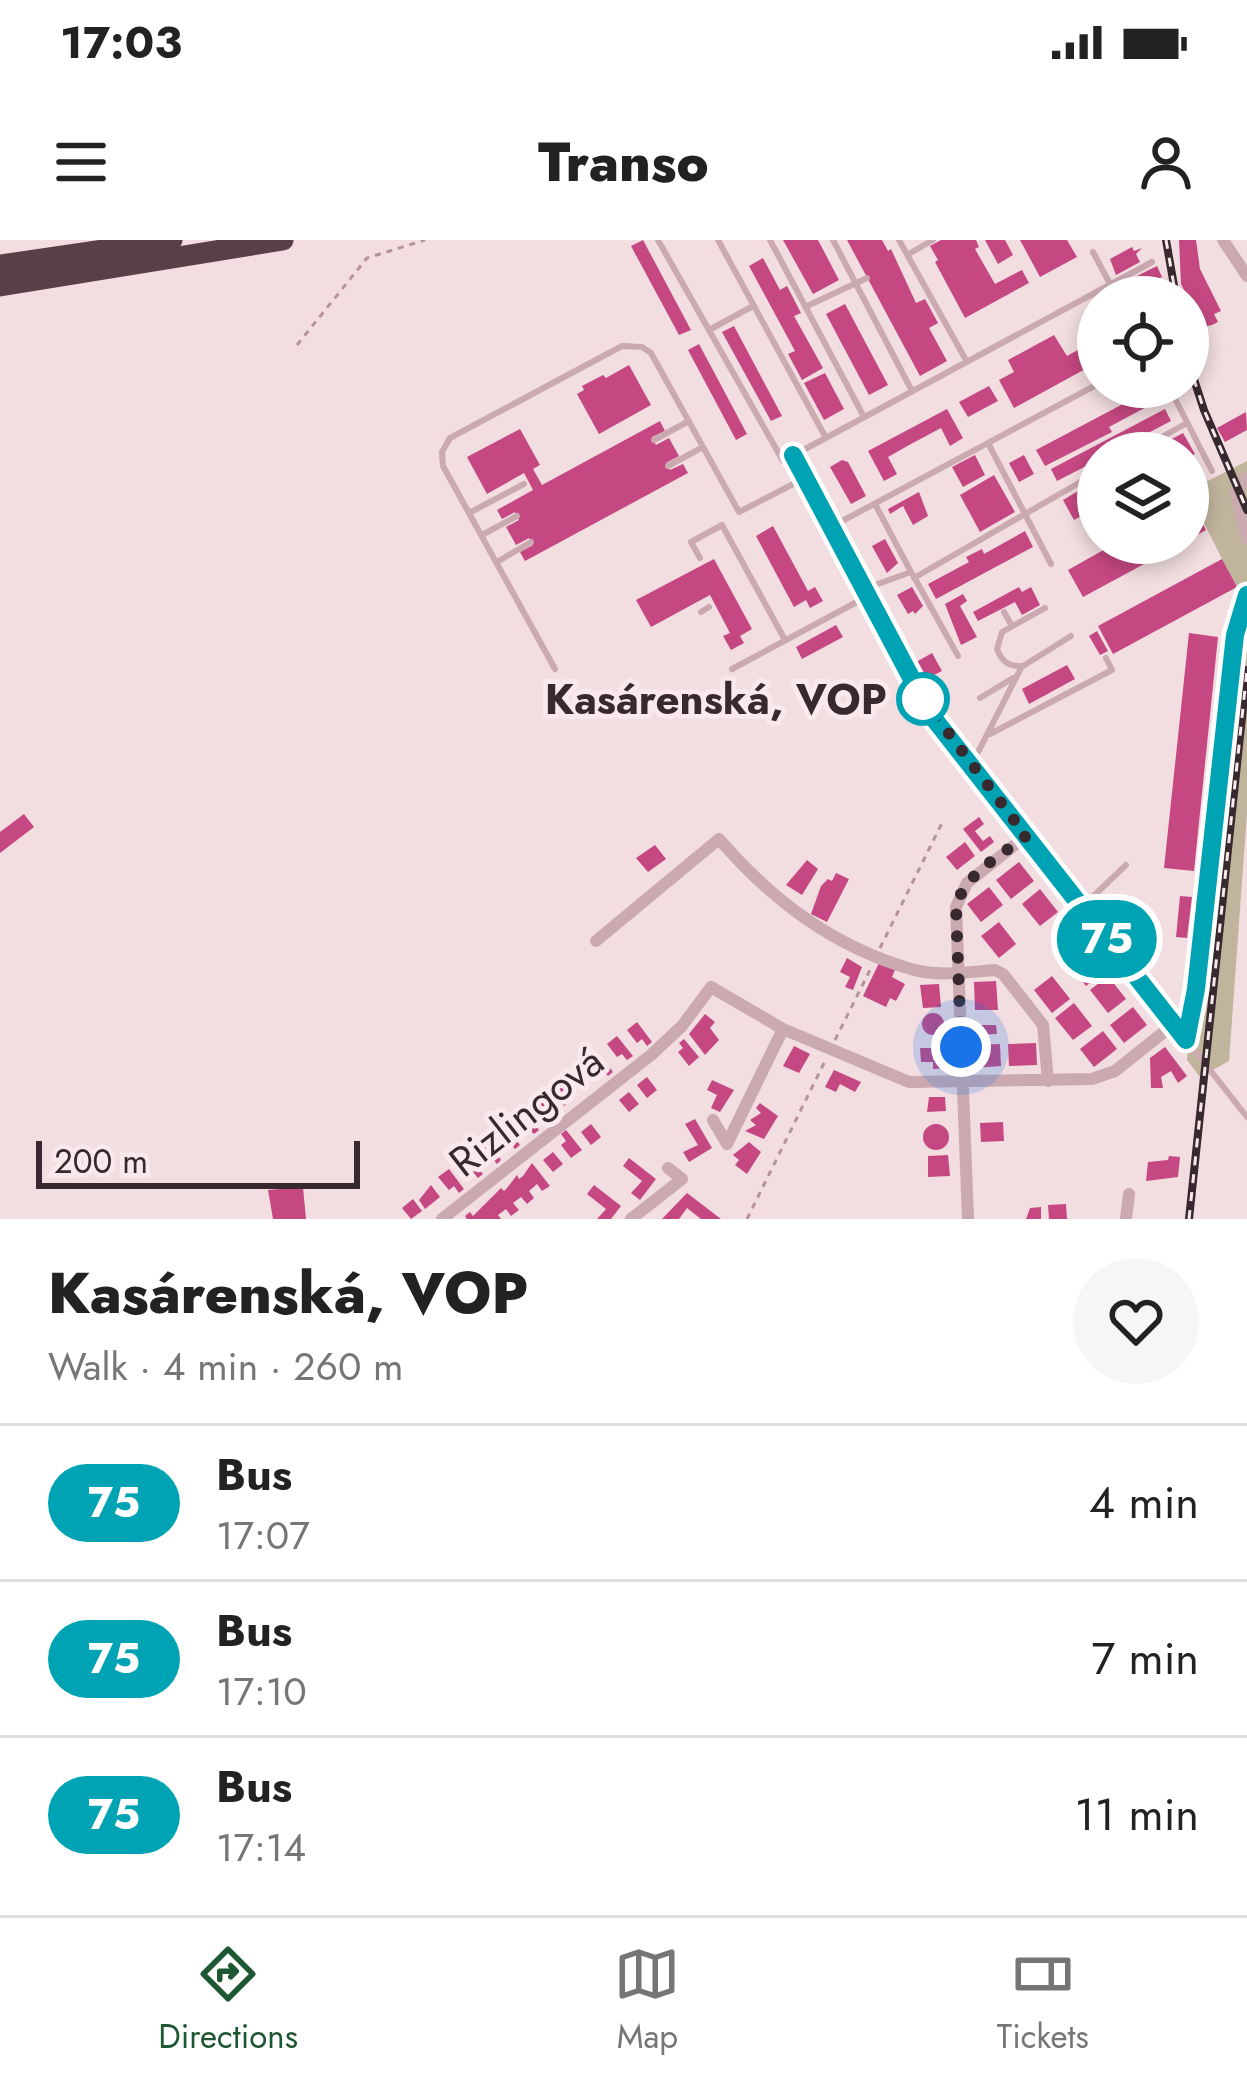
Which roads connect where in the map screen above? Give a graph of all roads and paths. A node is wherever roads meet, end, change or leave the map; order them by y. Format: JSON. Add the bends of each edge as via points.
{"nodes":[{"id":1,"x":125,"y":240,"type":"edge"},
{"id":2,"x":172,"y":240,"type":"edge"},
{"id":3,"x":284,"y":240,"type":"edge"},
{"id":4,"x":425,"y":240,"type":"edge"},
{"id":5,"x":658,"y":240,"type":"edge"},
{"id":6,"x":718,"y":240,"type":"edge"},
{"id":7,"x":770,"y":240,"type":"edge"},
{"id":8,"x":833,"y":240,"type":"edge"},
{"id":9,"x":899,"y":240,"type":"edge"},
{"id":10,"x":933,"y":240,"type":"edge"},
{"id":11,"x":1223,"y":240,"type":"edge"},
{"id":12,"x":148,"y":244,"type":"junction"},
{"id":13,"x":72,"y":249,"type":"edge"},
{"id":14,"x":1094,"y":252,"type":"dead end"},
{"id":15,"x":907,"y":255,"type":"junction"},
{"id":16,"x":1152,"y":262,"type":"dead end"},
{"id":17,"x":0,"y":265,"type":"edge"},
{"id":18,"x":1106,"y":276,"type":"edge"},
{"id":19,"x":1127,"y":276,"type":"edge"},
{"id":20,"x":1247,"y":276,"type":"edge"},
{"id":21,"x":867,"y":278,"type":"dead end"},
{"id":22,"x":856,"y":284,"type":"junction"},
{"id":23,"x":0,"y":286,"type":"edge"},
{"id":24,"x":1077,"y":303,"type":"edge"},
{"id":25,"x":753,"y":306,"type":"junction"},
{"id":26,"x":805,"y":308,"type":"junction"},
{"id":27,"x":709,"y":330,"type":"junction"},
{"id":28,"x":297,"y":345,"type":"dead end"},
{"id":29,"x":967,"y":362,"type":"junction"},
{"id":30,"x":912,"y":392,"type":"junction"},
{"id":31,"x":1077,"y":395,"type":"edge"},
{"id":32,"x":1180,"y":408,"type":"edge"},
{"id":33,"x":864,"y":417,"type":"junction"},
{"id":34,"x":688,"y":421,"type":"junction"},
{"id":35,"x":1187,"y":423,"type":"junction"},
{"id":36,"x":1170,"y":432,"type":"edge"},
{"id":37,"x":826,"y":438,"type":"junction"},
{"id":38,"x":654,"y":440,"type":"dead end"},
{"id":39,"x":988,"y":443,"type":"junction"},
{"id":40,"x":703,"y":447,"type":"junction"},
{"id":41,"x":793,"y":455,"type":"junction"},
{"id":42,"x":668,"y":466,"type":"dead end"},
{"id":43,"x":1212,"y":471,"type":"dead end"},
{"id":44,"x":805,"y":478,"type":"junction"},
{"id":45,"x":1247,"y":478,"type":"edge"},
{"id":46,"x":524,"y":484,"type":"dead end"},
{"id":47,"x":1077,"y":485,"type":"edge"},
{"id":48,"x":874,"y":504,"type":"junction"},
{"id":49,"x":470,"y":513,"type":"junction"},
{"id":50,"x":517,"y":516,"type":"dead end"},
{"id":51,"x":1026,"y":517,"type":"junction"},
{"id":52,"x":831,"y":527,"type":"junction"},
{"id":53,"x":482,"y":535,"type":"junction"},
{"id":54,"x":1247,"y":539,"type":"edge"},
{"id":55,"x":531,"y":542,"type":"dead end"},
{"id":56,"x":700,"y":558,"type":"dead end"},
{"id":57,"x":497,"y":562,"type":"junction"},
{"id":58,"x":1051,"y":564,"type":"dead end"},
{"id":59,"x":913,"y":575,"type":"junction"},
{"id":60,"x":866,"y":592,"type":"junction"},
{"id":61,"x":1247,"y":595,"type":"edge"},
{"id":62,"x":710,"y":607,"type":"dead end"},
{"id":63,"x":1046,"y":608,"type":"dead end"},
{"id":64,"x":700,"y":612,"type":"dead end"},
{"id":65,"x":1004,"y":612,"type":"dead end"},
{"id":66,"x":1012,"y":626,"type":"junction"},
{"id":67,"x":1071,"y":636,"type":"dead end"},
{"id":68,"x":785,"y":640,"type":"junction"},
{"id":69,"x":958,"y":656,"type":"dead end"},
{"id":70,"x":1106,"y":658,"type":"dead end"},
{"id":71,"x":1023,"y":666,"type":"junction"},
{"id":72,"x":555,"y":669,"type":"dead end"},
{"id":73,"x":732,"y":669,"type":"dead end"},
{"id":74,"x":1016,"y":676,"type":"junction"},
{"id":75,"x":980,"y":698,"type":"dead end"},
{"id":76,"x":990,"y":734,"type":"junction"},
{"id":77,"x":971,"y":766,"type":"junction"},
{"id":78,"x":943,"y":821,"type":"dead end"},
{"id":79,"x":1026,"y":836,"type":"junction"},
{"id":80,"x":1126,"y":865,"type":"dead end"},
{"id":81,"x":1082,"y":907,"type":"junction"},
{"id":82,"x":596,"y":941,"type":"dead end"},
{"id":83,"x":878,"y":954,"type":"junction"},
{"id":84,"x":958,"y":972,"type":"junction"},
{"id":85,"x":1174,"y":1024,"type":"junction"},
{"id":86,"x":783,"y":1029,"type":"junction"},
{"id":87,"x":1186,"y":1040,"type":"junction"},
{"id":88,"x":830,"y":1050,"type":"junction"},
{"id":89,"x":1048,"y":1081,"type":"junction"},
{"id":90,"x":963,"y":1084,"type":"junction"},
{"id":91,"x":1247,"y":1117,"type":"edge"},
{"id":92,"x":712,"y":1120,"type":"dead end"},
{"id":93,"x":668,"y":1168,"type":"dead end"},
{"id":94,"x":1129,"y":1194,"type":"dead end"},
{"id":95,"x":442,"y":1219,"type":"edge"},
{"id":96,"x":631,"y":1219,"type":"edge"},
{"id":97,"x":747,"y":1219,"type":"edge"},
{"id":98,"x":968,"y":1219,"type":"edge"},
{"id":99,"x":1126,"y":1219,"type":"edge"}],
"edges":[{"from":1,"to":12,"type":"lane"},
{"from":2,"to":12,"type":"highway"},
{"from":3,"to":23,"type":"highway"},
{"from":4,"to":28,"type":"path","via":[[367,258]]},
{"from":5,"to":27,"type":"lane"},
{"from":6,"to":25,"type":"lane"},
{"from":7,"to":26,"type":"lane"},
{"from":8,"to":22,"type":"lane"},
{"from":9,"to":15,"type":"lane"},
{"from":10,"to":15,"type":"lane"},
{"from":11,"to":20,"type":"street"},
{"from":12,"to":13,"type":"highway"},
{"from":13,"to":17,"type":"highway"},
{"from":14,"to":18,"type":"lane"},
{"from":15,"to":29,"type":"lane"},
{"from":16,"to":19,"type":"lane"},
{"from":21,"to":22,"type":"lane"},
{"from":22,"to":26,"type":"lane"},
{"from":22,"to":30,"type":"lane"},
{"from":24,"to":29,"type":"lane"},
{"from":25,"to":27,"type":"lane"},
{"from":25,"to":37,"type":"lane"},
{"from":26,"to":33,"type":"lane"},
{"from":27,"to":41,"type":"lane","via":[[783,461]]},
{"from":29,"to":30,"type":"lane"},
{"from":30,"to":33,"type":"lane"},
{"from":31,"to":39,"type":"lane"},
{"from":32,"to":35,"type":"lane"},
{"from":33,"to":37,"type":"lane"},
{"from":34,"to":38,"type":"lane"},
{"from":34,"to":40,"type":"lane"},
{"from":34,"to":49,"type":"lane","via":[[651,353],[622,346],[451,438],[443,466]]},
{"from":35,"to":36,"type":"lane"},
{"from":35,"to":43,"type":"lane"},
{"from":37,"to":41,"type":"lane"},
{"from":39,"to":48,"type":"lane"},
{"from":39,"to":51,"type":"lane"},
{"from":40,"to":42,"type":"lane"},
{"from":40,"to":44,"type":"lane","via":[[739,512]]},
{"from":41,"to":44,"type":"lane"},
{"from":44,"to":52,"type":"lane"},
{"from":45,"to":54,"type":"street","via":[[1236,492]]},
{"from":46,"to":49,"type":"lane"},
{"from":47,"to":51,"type":"lane"},
{"from":48,"to":52,"type":"lane"},
{"from":48,"to":59,"type":"lane"},
{"from":49,"to":53,"type":"lane"},
{"from":50,"to":53,"type":"lane"},
{"from":51,"to":58,"type":"lane"},
{"from":51,"to":59,"type":"lane"},
{"from":52,"to":60,"type":"lane"},
{"from":53,"to":57,"type":"lane"},
{"from":55,"to":57,"type":"lane"},
{"from":56,"to":68,"type":"lane","via":[[691,542],[722,526]]},
{"from":57,"to":72,"type":"lane"},
{"from":59,"to":60,"type":"lane"},
{"from":59,"to":69,"type":"lane"},
{"from":60,"to":68,"type":"lane"},
{"from":60,"to":77,"type":"lane","via":[[931,715]]},
{"from":61,"to":87,"type":"street","via":[[1235,635]]},
{"from":62,"to":64,"type":"lane"},
{"from":63,"to":66,"type":"lane"},
{"from":65,"to":66,"type":"lane"},
{"from":66,"to":71,"type":"lane","via":[[997,649],[1005,662]]},
{"from":67,"to":71,"type":"lane"},
{"from":68,"to":73,"type":"lane"},
{"from":70,"to":76,"type":"lane","via":[[1112,670]]},
{"from":71,"to":74,"type":"lane"},
{"from":74,"to":75,"type":"lane"},
{"from":74,"to":76,"type":"lane"},
{"from":76,"to":77,"type":"lane"},
{"from":77,"to":79,"type":"lane"},
{"from":78,"to":83,"type":"path"},
{"from":79,"to":81,"type":"lane"},
{"from":79,"to":84,"type":"street","via":[[959,894]]},
{"from":80,"to":81,"type":"lane"},
{"from":81,"to":85,"type":"lane"},
{"from":82,"to":83,"type":"street","via":[[719,839],[798,916]]},
{"from":83,"to":84,"type":"street","via":[[914,970]]},
{"from":83,"to":88,"type":"path"},
{"from":84,"to":89,"type":"street","via":[[1003,974],[1043,1025]]},
{"from":84,"to":90,"type":"street"},
{"from":85,"to":87,"type":"lane"},
{"from":85,"to":89,"type":"street","via":[[1115,1071]]},
{"from":86,"to":88,"type":"street"},
{"from":86,"to":92,"type":"street","via":[[728,1144]]},
{"from":86,"to":95,"type":"street","name":"Rizlingová","via":[[711,987],[651,1055]]},
{"from":87,"to":91,"type":"lane"},
{"from":88,"to":90,"type":"street","via":[[909,1082]]},
{"from":88,"to":97,"type":"path"},
{"from":89,"to":90,"type":"street"},
{"from":90,"to":98,"type":"street"},
{"from":93,"to":96,"type":"street","via":[[682,1179]]},
{"from":94,"to":99,"type":"street"}]}
